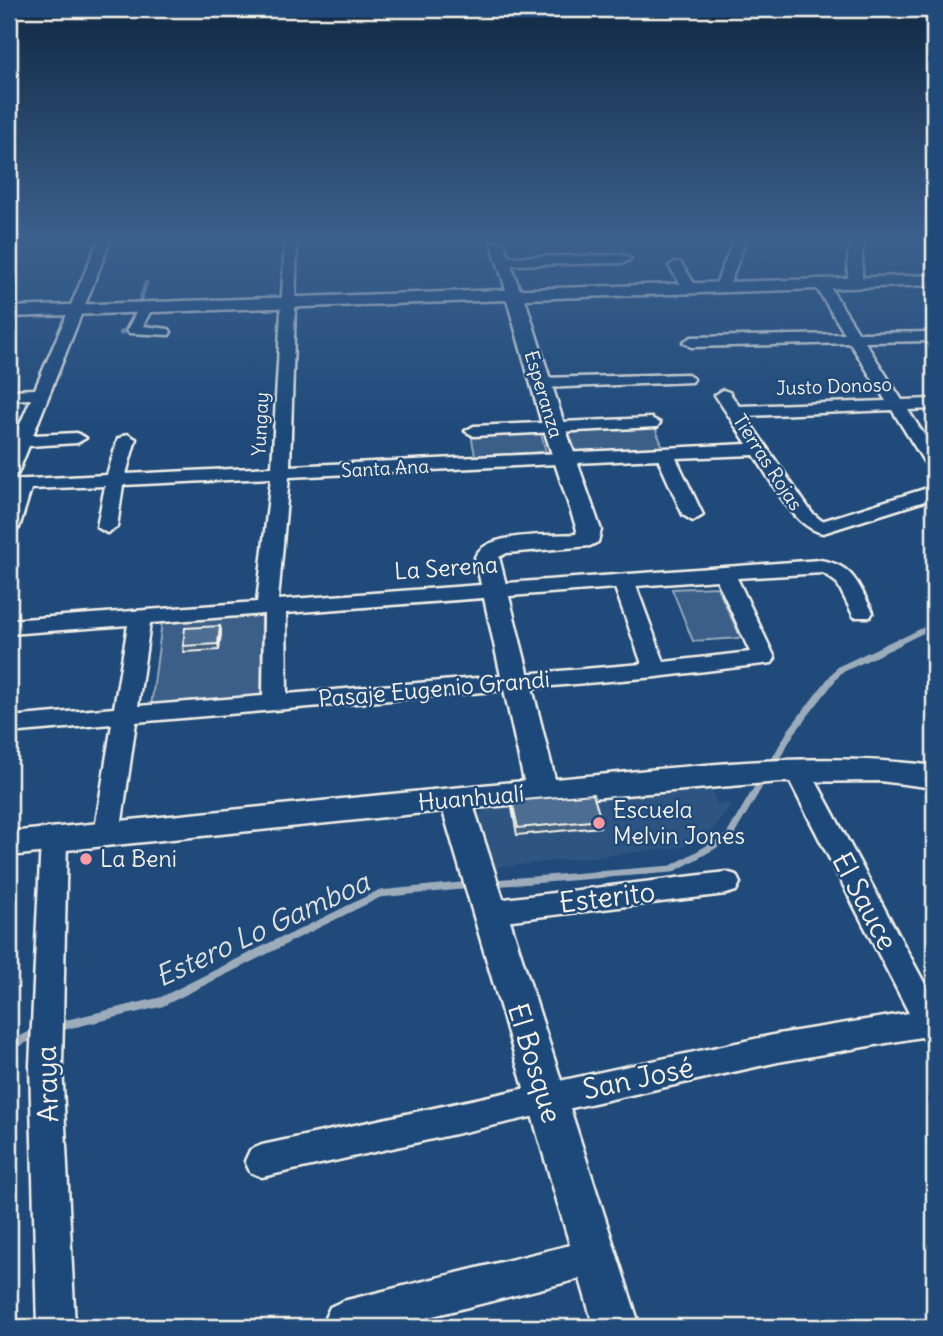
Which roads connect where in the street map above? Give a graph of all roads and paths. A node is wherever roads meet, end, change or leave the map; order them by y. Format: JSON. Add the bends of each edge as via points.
{"nodes":[{"id":1,"x":77,"y":304,"type":"edge"},
{"id":2,"x":249,"y":304,"type":"edge"},
{"id":3,"x":287,"y":304,"type":"edge"},
{"id":4,"x":517,"y":304,"type":"edge"},
{"id":5,"x":834,"y":304,"type":"edge"},
{"id":6,"x":145,"y":308,"type":"junction"},
{"id":7,"x":75,"y":309,"type":"junction"},
{"id":8,"x":9,"y":312,"type":"edge"},
{"id":9,"x":164,"y":332,"type":"dead end"},
{"id":10,"x":934,"y":336,"type":"edge"},
{"id":11,"x":856,"y":338,"type":"junction"},
{"id":12,"x":691,"y":342,"type":"dead end"},
{"id":13,"x":685,"y":379,"type":"dead end"},
{"id":14,"x":541,"y":383,"type":"junction"},
{"id":15,"x":40,"y":394,"type":"junction"},
{"id":16,"x":723,"y":394,"type":"dead end"},
{"id":17,"x":9,"y":395,"type":"edge"},
{"id":18,"x":934,"y":404,"type":"edge"},
{"id":19,"x":897,"y":405,"type":"junction"},
{"id":20,"x":735,"y":411,"type":"junction"},
{"id":21,"x":651,"y":423,"type":"dead end"},
{"id":22,"x":554,"y":427,"type":"junction"},
{"id":23,"x":474,"y":431,"type":"dead end"},
{"id":24,"x":77,"y":438,"type":"dead end"},
{"id":25,"x":127,"y":439,"type":"dead end"},
{"id":26,"x":15,"y":442,"type":"edge"},
{"id":27,"x":761,"y":449,"type":"junction"},
{"id":28,"x":665,"y":454,"type":"junction"},
{"id":29,"x":565,"y":459,"type":"junction"},
{"id":30,"x":934,"y":464,"type":"edge"},
{"id":31,"x":280,"y":472,"type":"junction"},
{"id":32,"x":115,"y":480,"type":"junction"},
{"id":33,"x":14,"y":481,"type":"edge"},
{"id":34,"x":934,"y":492,"type":"edge"},
{"id":35,"x":693,"y":515,"type":"dead end"},
{"id":36,"x":816,"y":526,"type":"joint"},
{"id":37,"x":107,"y":527,"type":"dead end"},
{"id":38,"x":9,"y":528,"type":"edge"},
{"id":39,"x":724,"y":572,"type":"junction"},
{"id":40,"x":623,"y":580,"type":"junction"},
{"id":41,"x":494,"y":590,"type":"junction"},
{"id":42,"x":271,"y":608,"type":"junction"},
{"id":43,"x":862,"y":612,"type":"dead end"},
{"id":44,"x":140,"y":617,"type":"junction"},
{"id":45,"x":9,"y":627,"type":"edge"},
{"id":46,"x":656,"y":670,"type":"junction"},
{"id":47,"x":517,"y":682,"type":"junction"},
{"id":48,"x":275,"y":703,"type":"junction"},
{"id":49,"x":126,"y":716,"type":"junction"},
{"id":50,"x":9,"y":725,"type":"edge"},
{"id":51,"x":788,"y":771,"type":"junction"},
{"id":52,"x":934,"y":777,"type":"edge"},
{"id":53,"x":542,"y":791,"type":"junction"},
{"id":54,"x":455,"y":798,"type":"junction"},
{"id":55,"x":107,"y":835,"type":"junction"},
{"id":56,"x":54,"y":840,"type":"junction"},
{"id":57,"x":9,"y":844,"type":"edge"},
{"id":58,"x":726,"y":883,"type":"dead end"},
{"id":59,"x":483,"y":894,"type":"junction"},
{"id":60,"x":933,"y":1025,"type":"edge"},
{"id":61,"x":546,"y":1098,"type":"junction"},
{"id":62,"x":262,"y":1161,"type":"dead end"},
{"id":63,"x":595,"y":1257,"type":"junction"},
{"id":64,"x":343,"y":1320,"type":"dead end"},
{"id":65,"x":56,"y":1327,"type":"edge"},
{"id":66,"x":617,"y":1327,"type":"edge"}],
"edges":[{"from":1,"to":7,"type":"street"},
{"from":2,"to":6,"type":"street"},
{"from":3,"to":31,"type":"street","name":"Yungay"},
{"from":4,"to":14,"type":"street","name":"Esperanza"},
{"from":5,"to":11,"type":"street"},
{"from":6,"to":7,"type":"street"},
{"from":6,"to":9,"type":"street","via":[[134,330]]},
{"from":7,"to":8,"type":"street"},
{"from":7,"to":15,"type":"street"},
{"from":10,"to":11,"type":"street"},
{"from":11,"to":12,"type":"street"},
{"from":11,"to":19,"type":"street"},
{"from":13,"to":14,"type":"street"},
{"from":14,"to":22,"type":"street","name":"Esperanza"},
{"from":15,"to":17,"type":"street"},
{"from":15,"to":26,"type":"street"},
{"from":16,"to":20,"type":"street","name":"Tierras Rojas"},
{"from":18,"to":19,"type":"street","name":"Justo Donoso"},
{"from":19,"to":20,"type":"street","name":"Justo Donoso"},
{"from":19,"to":30,"type":"street"},
{"from":20,"to":27,"type":"street","name":"Tierras Rojas"},
{"from":21,"to":22,"type":"street"},
{"from":22,"to":23,"type":"street"},
{"from":22,"to":29,"type":"street","name":"Esperanza"},
{"from":24,"to":26,"type":"street"},
{"from":25,"to":32,"type":"street"},
{"from":26,"to":33,"type":"street"},
{"from":27,"to":28,"type":"street","name":"Santa Ana"},
{"from":27,"to":36,"type":"street","name":"Tierras Rojas","via":[[804,517]]},
{"from":28,"to":29,"type":"street","name":"Santa Ana"},
{"from":28,"to":35,"type":"street"},
{"from":29,"to":31,"type":"street","name":"Santa Ana"},
{"from":29,"to":41,"type":"street","name":"Esperanza","via":[[589,537],[495,548],[486,557]]},
{"from":31,"to":32,"type":"street","name":"Santa Ana"},
{"from":31,"to":42,"type":"street","name":"Yungay"},
{"from":32,"to":33,"type":"street","name":"Santa Ana"},
{"from":32,"to":37,"type":"street"},
{"from":33,"to":38,"type":"street"},
{"from":34,"to":36,"type":"street"},
{"from":39,"to":40,"type":"street","name":"La Serena"},
{"from":39,"to":43,"type":"street","name":"La Serena","via":[[833,566]]},
{"from":39,"to":46,"type":"street","name":"Pasaje Eugenio Grandi","via":[[765,658]]},
{"from":40,"to":41,"type":"street","name":"La Serena"},
{"from":40,"to":46,"type":"street"},
{"from":41,"to":42,"type":"street","name":"La Serena"},
{"from":41,"to":47,"type":"street"},
{"from":42,"to":44,"type":"street","name":"La Serena"},
{"from":42,"to":48,"type":"street","name":"Yungay"},
{"from":44,"to":45,"type":"street","name":"La Serena"},
{"from":44,"to":49,"type":"street"},
{"from":46,"to":47,"type":"street","name":"Pasaje Eugenio Grandi"},
{"from":47,"to":48,"type":"street","name":"Pasaje Eugenio Grandi"},
{"from":47,"to":53,"type":"street"},
{"from":48,"to":49,"type":"street","name":"Pasaje Eugenio Grandi"},
{"from":49,"to":50,"type":"street","name":"Pasaje Eugenio Grandi"},
{"from":49,"to":55,"type":"street"},
{"from":51,"to":52,"type":"street","name":"Huanhualí","via":[[880,770]]},
{"from":51,"to":53,"type":"street","name":"Huanhualí"},
{"from":51,"to":60,"type":"street","name":"El Sauce"},
{"from":53,"to":54,"type":"street","name":"Huanhualí"},
{"from":54,"to":55,"type":"street","name":"Huanhualí"},
{"from":54,"to":59,"type":"street","name":"El Bosque"},
{"from":55,"to":56,"type":"street","name":"Huanhualí"},
{"from":56,"to":57,"type":"street","name":"Huanhualí"},
{"from":56,"to":65,"type":"street","name":"Araya","via":[[46,1065]]},
{"from":58,"to":59,"type":"street","name":"Esterito"},
{"from":59,"to":61,"type":"street","name":"El Bosque"},
{"from":60,"to":61,"type":"street","name":"San José","via":[[778,1048]]},
{"from":61,"to":62,"type":"street","name":"San José"},
{"from":61,"to":63,"type":"street","name":"El Bosque"},
{"from":63,"to":64,"type":"street"},
{"from":63,"to":66,"type":"street","name":"El Bosque"}]}
